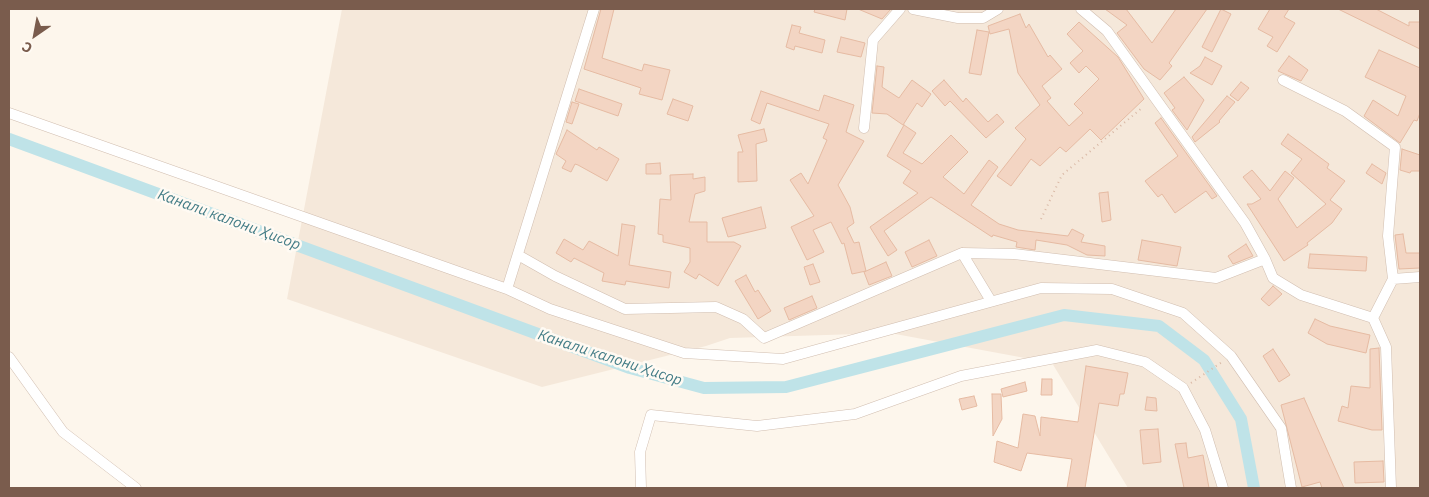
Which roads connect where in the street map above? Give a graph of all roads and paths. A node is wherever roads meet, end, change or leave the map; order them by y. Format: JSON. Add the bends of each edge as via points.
{"nodes":[{"id":1,"x":594,"y":9,"type":"edge"},
{"id":2,"x":900,"y":9,"type":"edge"},
{"id":3,"x":914,"y":9,"type":"edge"},
{"id":4,"x":998,"y":9,"type":"edge"},
{"id":5,"x":1081,"y":9,"type":"edge"},
{"id":6,"x":1283,"y":80,"type":"dead end"},
{"id":7,"x":1143,"y":108,"type":"dead end"},
{"id":8,"x":9,"y":113,"type":"edge"},
{"id":9,"x":864,"y":128,"type":"dead end"},
{"id":10,"x":1041,"y":219,"type":"dead end"},
{"id":11,"x":962,"y":253,"type":"junction"},
{"id":12,"x":518,"y":255,"type":"junction"},
{"id":13,"x":1265,"y":259,"type":"junction"},
{"id":14,"x":1420,"y":277,"type":"edge"},
{"id":15,"x":1393,"y":279,"type":"junction"},
{"id":16,"x":507,"y":289,"type":"junction"},
{"id":17,"x":991,"y":301,"type":"junction"},
{"id":18,"x":1373,"y":318,"type":"junction"},
{"id":19,"x":1231,"y":356,"type":"junction"},
{"id":20,"x":9,"y":357,"type":"edge"},
{"id":21,"x":1182,"y":388,"type":"junction"},
{"id":22,"x":136,"y":488,"type":"edge"},
{"id":23,"x":641,"y":488,"type":"edge"},
{"id":24,"x":1223,"y":488,"type":"edge"},
{"id":25,"x":1291,"y":488,"type":"edge"},
{"id":26,"x":1392,"y":488,"type":"edge"}],
"edges":[{"from":1,"to":12,"type":"street"},
{"from":2,"to":9,"type":"street","via":[[873,40]]},
{"from":3,"to":4,"type":"street","via":[[958,18],[983,18]]},
{"from":5,"to":13,"type":"street","via":[[1107,31],[1245,223]]},
{"from":6,"to":15,"type":"street","via":[[1345,111],[1395,147],[1388,236]]},
{"from":7,"to":10,"type":"path","via":[[1062,175]]},
{"from":8,"to":16,"type":"street"},
{"from":11,"to":12,"type":"street","via":[[764,338],[743,319],[716,307],[625,309]]},
{"from":11,"to":13,"type":"street","via":[[1014,254],[1216,278]]},
{"from":11,"to":17,"type":"street"},
{"from":12,"to":16,"type":"street"},
{"from":13,"to":18,"type":"street","via":[[1273,278],[1301,295]]},
{"from":14,"to":15,"type":"street"},
{"from":15,"to":18,"type":"street"},
{"from":16,"to":17,"type":"street","via":[[550,309],[684,353],[783,359]]},
{"from":17,"to":19,"type":"street","via":[[1041,288],[1112,289],[1183,313]]},
{"from":18,"to":26,"type":"street","via":[[1386,347]]},
{"from":19,"to":21,"type":"path"},
{"from":19,"to":25,"type":"street","via":[[1281,428]]},
{"from":20,"to":22,"type":"street","via":[[63,432]]},
{"from":21,"to":23,"type":"street","via":[[1145,362],[1097,350],[961,376],[855,414],[757,426],[650,415],[640,452]]},
{"from":21,"to":24,"type":"street","via":[[1205,430]]}]}
